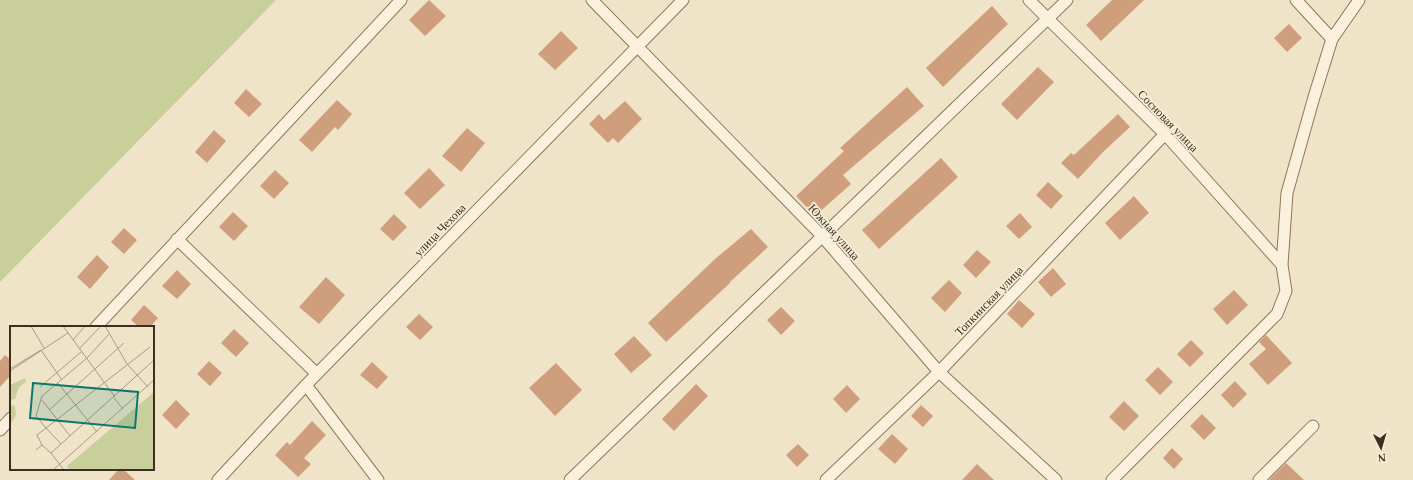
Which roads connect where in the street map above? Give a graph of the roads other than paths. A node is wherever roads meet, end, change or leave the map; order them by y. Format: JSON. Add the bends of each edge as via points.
{"nodes":[{"id":1,"x":401,"y":0,"type":"edge"},
{"id":2,"x":592,"y":0,"type":"edge"},
{"id":3,"x":683,"y":0,"type":"edge"},
{"id":4,"x":1029,"y":0,"type":"edge"},
{"id":5,"x":1067,"y":0,"type":"edge"},
{"id":6,"x":1296,"y":0,"type":"edge"},
{"id":7,"x":1359,"y":0,"type":"edge"},
{"id":8,"x":1047,"y":18,"type":"junction"},
{"id":9,"x":1332,"y":39,"type":"junction"},
{"id":10,"x":638,"y":48,"type":"junction"},
{"id":11,"x":1165,"y":134,"type":"junction"},
{"id":12,"x":822,"y":236,"type":"junction"},
{"id":13,"x":178,"y":240,"type":"junction"},
{"id":14,"x":1282,"y":265,"type":"junction"},
{"id":15,"x":97,"y":326,"type":"edge"},
{"id":16,"x":939,"y":372,"type":"junction"},
{"id":17,"x":317,"y":374,"type":"junction"},
{"id":18,"x":306,"y":385,"type":"junction"},
{"id":19,"x":10,"y":419,"type":"edge"},
{"id":20,"x":1313,"y":426,"type":"dead end"},
{"id":21,"x":0,"y":430,"type":"edge"},
{"id":22,"x":218,"y":480,"type":"edge"},
{"id":23,"x":378,"y":480,"type":"edge"},
{"id":24,"x":570,"y":480,"type":"edge"},
{"id":25,"x":826,"y":480,"type":"edge"},
{"id":26,"x":1056,"y":480,"type":"edge"},
{"id":27,"x":1112,"y":480,"type":"edge"},
{"id":28,"x":1259,"y":480,"type":"edge"}],
"edges":[{"from":1,"to":13,"type":"street"},
{"from":2,"to":10,"type":"street","name":"Южная улица"},
{"from":3,"to":10,"type":"street","name":"улица Чехова"},
{"from":4,"to":8,"type":"street","name":"Сосновая улица"},
{"from":5,"to":8,"type":"street"},
{"from":6,"to":9,"type":"street"},
{"from":7,"to":9,"type":"street"},
{"from":8,"to":11,"type":"street","name":"Сосновая улица"},
{"from":8,"to":12,"type":"street"},
{"from":9,"to":14,"type":"street","via":[[1287,193]]},
{"from":10,"to":12,"type":"street","name":"Южная улица"},
{"from":10,"to":17,"type":"street","name":"улица Чехова"},
{"from":11,"to":14,"type":"street","name":"Сосновая улица"},
{"from":11,"to":16,"type":"street","name":"Топкинская улица"},
{"from":12,"to":16,"type":"street","name":"Южная улица"},
{"from":12,"to":24,"type":"street"},
{"from":13,"to":15,"type":"street"},
{"from":13,"to":17,"type":"street"},
{"from":14,"to":27,"type":"street","via":[[1286,291],[1277,314]]},
{"from":16,"to":25,"type":"street","name":"Топкинская улица"},
{"from":16,"to":26,"type":"street","name":"Южная улица"},
{"from":17,"to":18,"type":"street","name":"улица Чехова"},
{"from":18,"to":22,"type":"street","name":"улица Чехова"},
{"from":18,"to":23,"type":"street"},
{"from":19,"to":21,"type":"street"},
{"from":20,"to":28,"type":"street"}]}
